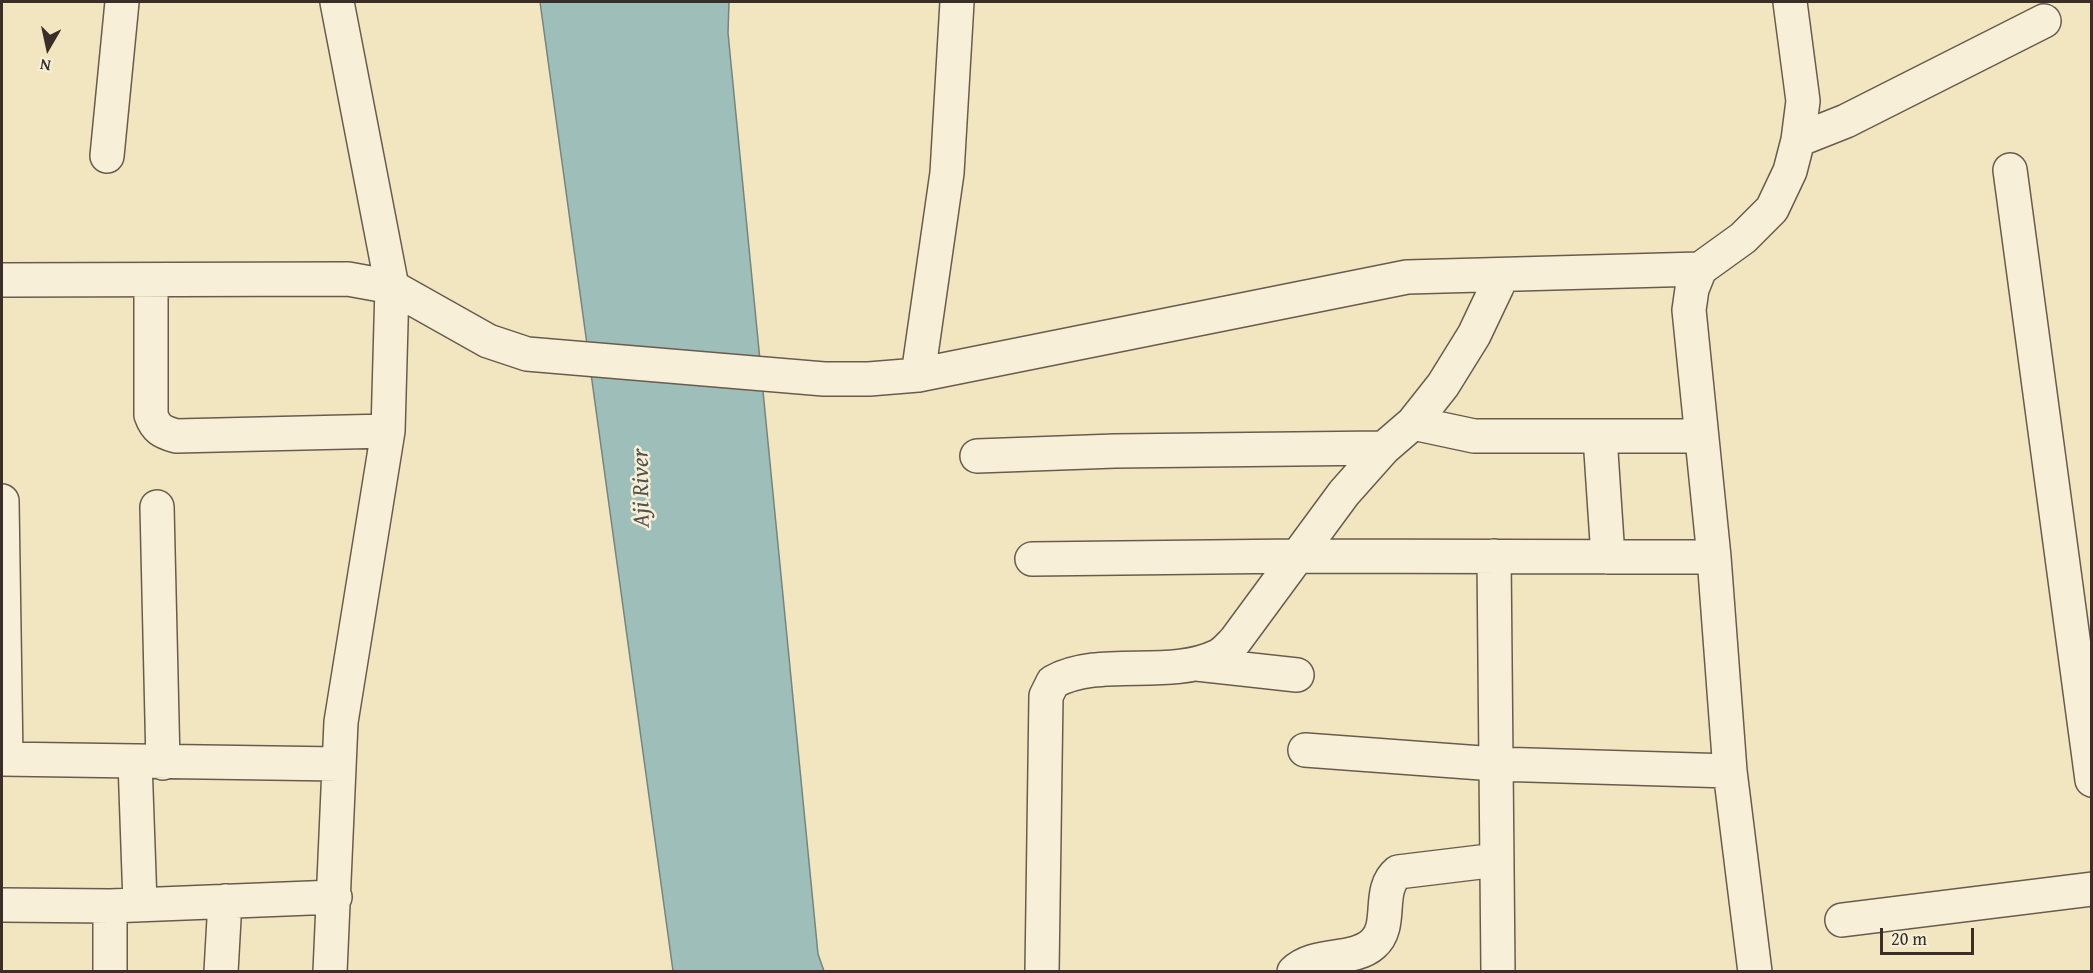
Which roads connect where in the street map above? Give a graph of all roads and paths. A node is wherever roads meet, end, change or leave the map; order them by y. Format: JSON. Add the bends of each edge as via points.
{"nodes":[{"id":1,"x":122,"y":2,"type":"edge"},
{"id":2,"x":337,"y":2,"type":"edge"},
{"id":3,"x":957,"y":2,"type":"edge"},
{"id":4,"x":1790,"y":2,"type":"edge"},
{"id":5,"x":2044,"y":21,"type":"dead end"},
{"id":6,"x":1798,"y":140,"type":"junction"},
{"id":7,"x":107,"y":156,"type":"dead end"},
{"id":8,"x":2010,"y":170,"type":"dead end"},
{"id":9,"x":1700,"y":269,"type":"junction"},
{"id":10,"x":1502,"y":276,"type":"junction"},
{"id":11,"x":2,"y":280,"type":"edge"},
{"id":12,"x":151,"y":280,"type":"junction"},
{"id":13,"x":392,"y":287,"type":"junction"},
{"id":14,"x":918,"y":375,"type":"junction"},
{"id":15,"x":1413,"y":423,"type":"junction"},
{"id":16,"x":388,"y":431,"type":"junction"},
{"id":17,"x":1701,"y":436,"type":"junction"},
{"id":18,"x":1600,"y":437,"type":"junction"},
{"id":19,"x":1384,"y":448,"type":"junction"},
{"id":20,"x":977,"y":456,"type":"dead end"},
{"id":21,"x":2,"y":501,"type":"edge"},
{"id":22,"x":157,"y":507,"type":"dead end"},
{"id":23,"x":1299,"y":556,"type":"junction"},
{"id":24,"x":1494,"y":556,"type":"junction"},
{"id":25,"x":1608,"y":557,"type":"junction"},
{"id":26,"x":1714,"y":557,"type":"junction"},
{"id":27,"x":1032,"y":559,"type":"dead end"},
{"id":28,"x":1197,"y":664,"type":"junction"},
{"id":29,"x":1297,"y":675,"type":"dead end"},
{"id":30,"x":1305,"y":750,"type":"dead end"},
{"id":31,"x":4,"y":759,"type":"edge"},
{"id":32,"x":149,"y":762,"type":"junction"},
{"id":33,"x":338,"y":764,"type":"junction"},
{"id":34,"x":1495,"y":764,"type":"junction"},
{"id":35,"x":1730,"y":771,"type":"junction"},
{"id":36,"x":2091,"y":780,"type":"edge"},
{"id":37,"x":1497,"y":860,"type":"junction"},
{"id":38,"x":2091,"y":889,"type":"edge"},
{"id":39,"x":335,"y":897,"type":"junction"},
{"id":40,"x":225,"y":901,"type":"junction"},
{"id":41,"x":125,"y":904,"type":"junction"},
{"id":42,"x":2,"y":905,"type":"edge"},
{"id":43,"x":1842,"y":920,"type":"dead end"},
{"id":44,"x":110,"y":972,"type":"edge"},
{"id":45,"x":221,"y":972,"type":"edge"},
{"id":46,"x":330,"y":972,"type":"edge"},
{"id":47,"x":1042,"y":972,"type":"edge"},
{"id":48,"x":1294,"y":972,"type":"edge"},
{"id":49,"x":1498,"y":972,"type":"edge"},
{"id":50,"x":1755,"y":972,"type":"edge"}],
"edges":[{"from":1,"to":7,"type":"street"},
{"from":2,"to":13,"type":"street"},
{"from":3,"to":14,"type":"street","via":[[947,173]]},
{"from":4,"to":6,"type":"street","via":[[1803,101]]},
{"from":5,"to":6,"type":"street","via":[[1846,121]]},
{"from":6,"to":9,"type":"street","via":[[1790,171],[1772,209],[1743,238]]},
{"from":8,"to":36,"type":"street"},
{"from":9,"to":10,"type":"street"},
{"from":9,"to":17,"type":"street","via":[[1689,310]]},
{"from":10,"to":14,"type":"street","via":[[1407,277]]},
{"from":10,"to":15,"type":"street","via":[[1474,335],[1443,385]]},
{"from":11,"to":12,"type":"street"},
{"from":12,"to":13,"type":"street","via":[[348,279]]},
{"from":12,"to":16,"type":"street","via":[[150,415],[163,432],[176,436]]},
{"from":13,"to":14,"type":"street","via":[[488,341],[527,354],[824,379]]},
{"from":13,"to":16,"type":"street"},
{"from":15,"to":18,"type":"street","via":[[1474,436]]},
{"from":15,"to":19,"type":"street"},
{"from":16,"to":33,"type":"street","via":[[341,722]]},
{"from":17,"to":18,"type":"street"},
{"from":17,"to":26,"type":"street"},
{"from":18,"to":25,"type":"street"},
{"from":19,"to":20,"type":"street"},
{"from":19,"to":23,"type":"street","via":[[1344,493]]},
{"from":21,"to":31,"type":"street"},
{"from":22,"to":32,"type":"street"},
{"from":23,"to":24,"type":"street"},
{"from":23,"to":27,"type":"street"},
{"from":23,"to":28,"type":"street","via":[[1235,641],[1220,656]]},
{"from":24,"to":25,"type":"street"},
{"from":24,"to":34,"type":"street"},
{"from":25,"to":26,"type":"street"},
{"from":26,"to":35,"type":"street"},
{"from":28,"to":29,"type":"street"},
{"from":28,"to":47,"type":"street","via":[[1075,674],[1053,682],[1046,696]]},
{"from":30,"to":34,"type":"street"},
{"from":31,"to":32,"type":"street"},
{"from":32,"to":33,"type":"street"},
{"from":32,"to":41,"type":"street"},
{"from":33,"to":39,"type":"street"},
{"from":34,"to":35,"type":"street"},
{"from":34,"to":37,"type":"street"},
{"from":35,"to":50,"type":"street"},
{"from":37,"to":48,"type":"street","via":[[1398,872],[1386,886],[1382,926],[1376,942],[1367,949],[1305,965]]},
{"from":37,"to":49,"type":"street"},
{"from":38,"to":43,"type":"street"},
{"from":39,"to":40,"type":"street"},
{"from":39,"to":46,"type":"street"},
{"from":40,"to":41,"type":"street"},
{"from":40,"to":45,"type":"street"},
{"from":41,"to":42,"type":"street"},
{"from":41,"to":44,"type":"street"}]}
